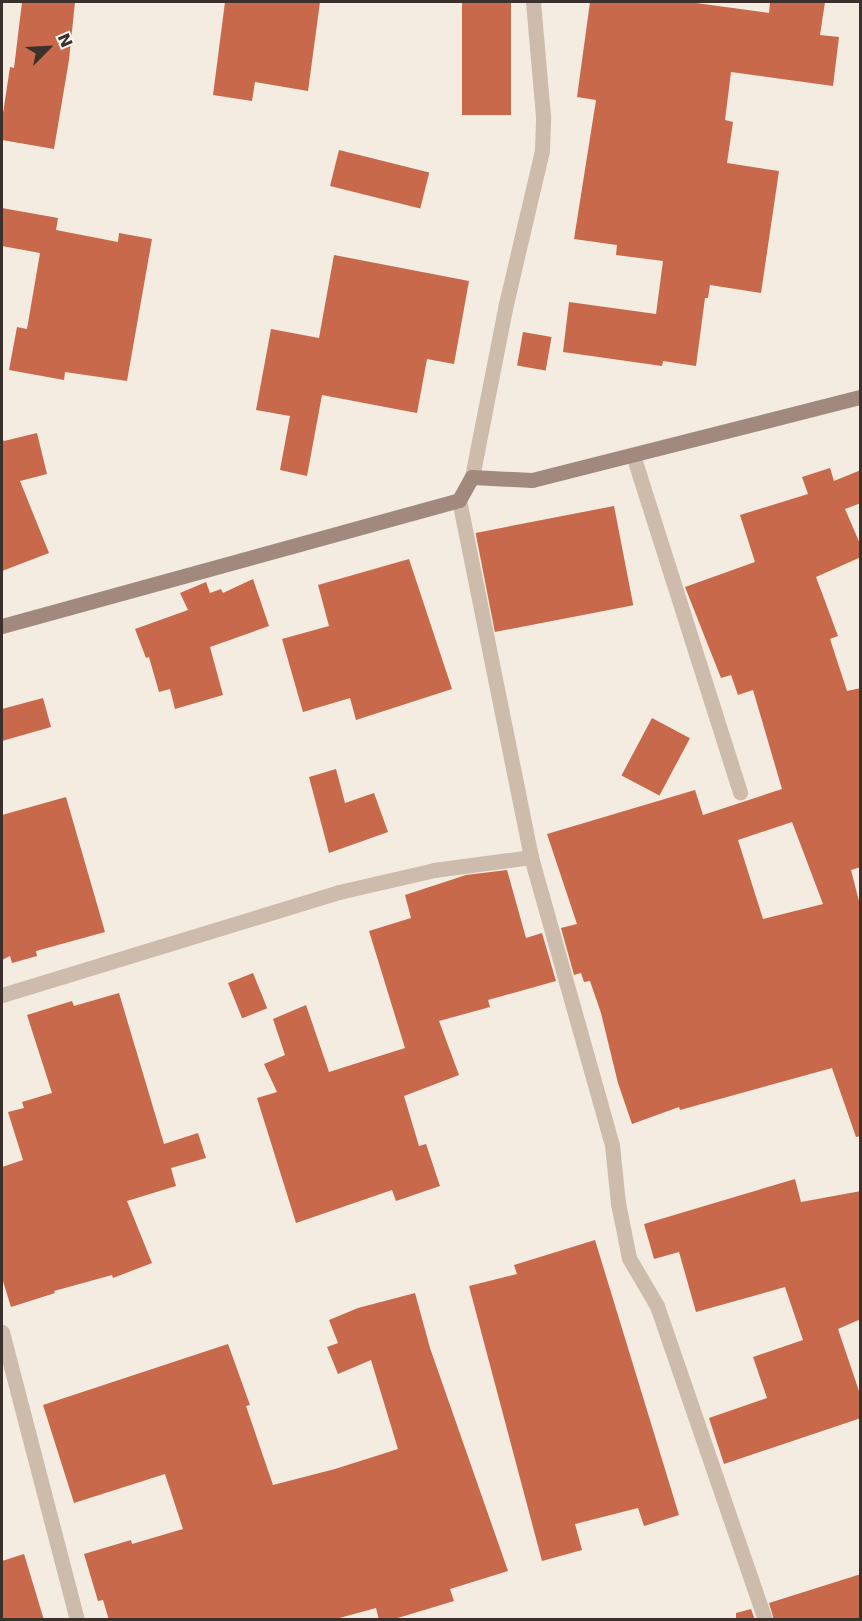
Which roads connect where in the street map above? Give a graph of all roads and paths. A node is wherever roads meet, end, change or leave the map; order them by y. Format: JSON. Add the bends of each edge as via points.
{"nodes":[{"id":1,"x":533,"y":2,"type":"edge"},
{"id":2,"x":861,"y":397,"type":"edge"},
{"id":3,"x":633,"y":455,"type":"junction"},
{"id":4,"x":472,"y":477,"type":"junction"},
{"id":5,"x":459,"y":500,"type":"junction"},
{"id":6,"x":2,"y":626,"type":"edge"},
{"id":7,"x":740,"y":792,"type":"dead end"},
{"id":8,"x":531,"y":857,"type":"junction"},
{"id":9,"x":2,"y":995,"type":"edge"},
{"id":10,"x":2,"y":1332,"type":"edge"},
{"id":11,"x":2,"y":1387,"type":"edge"},
{"id":12,"x":19,"y":1393,"type":"junction"},
{"id":13,"x":77,"y":1620,"type":"edge"},
{"id":14,"x":765,"y":1620,"type":"edge"}],
"edges":[{"from":1,"to":4,"type":"street","via":[[543,116],[542,150]]},
{"from":2,"to":3,"type":"street"},
{"from":3,"to":4,"type":"street","via":[[532,480]]},
{"from":3,"to":7,"type":"street"},
{"from":4,"to":5,"type":"street"},
{"from":5,"to":6,"type":"street"},
{"from":5,"to":8,"type":"street"},
{"from":8,"to":9,"type":"street","via":[[434,870],[339,892]]},
{"from":8,"to":14,"type":"street","via":[[612,1145],[629,1258],[657,1306]]},
{"from":10,"to":12,"type":"street"},
{"from":11,"to":12,"type":"street"},
{"from":12,"to":13,"type":"street"}]}
